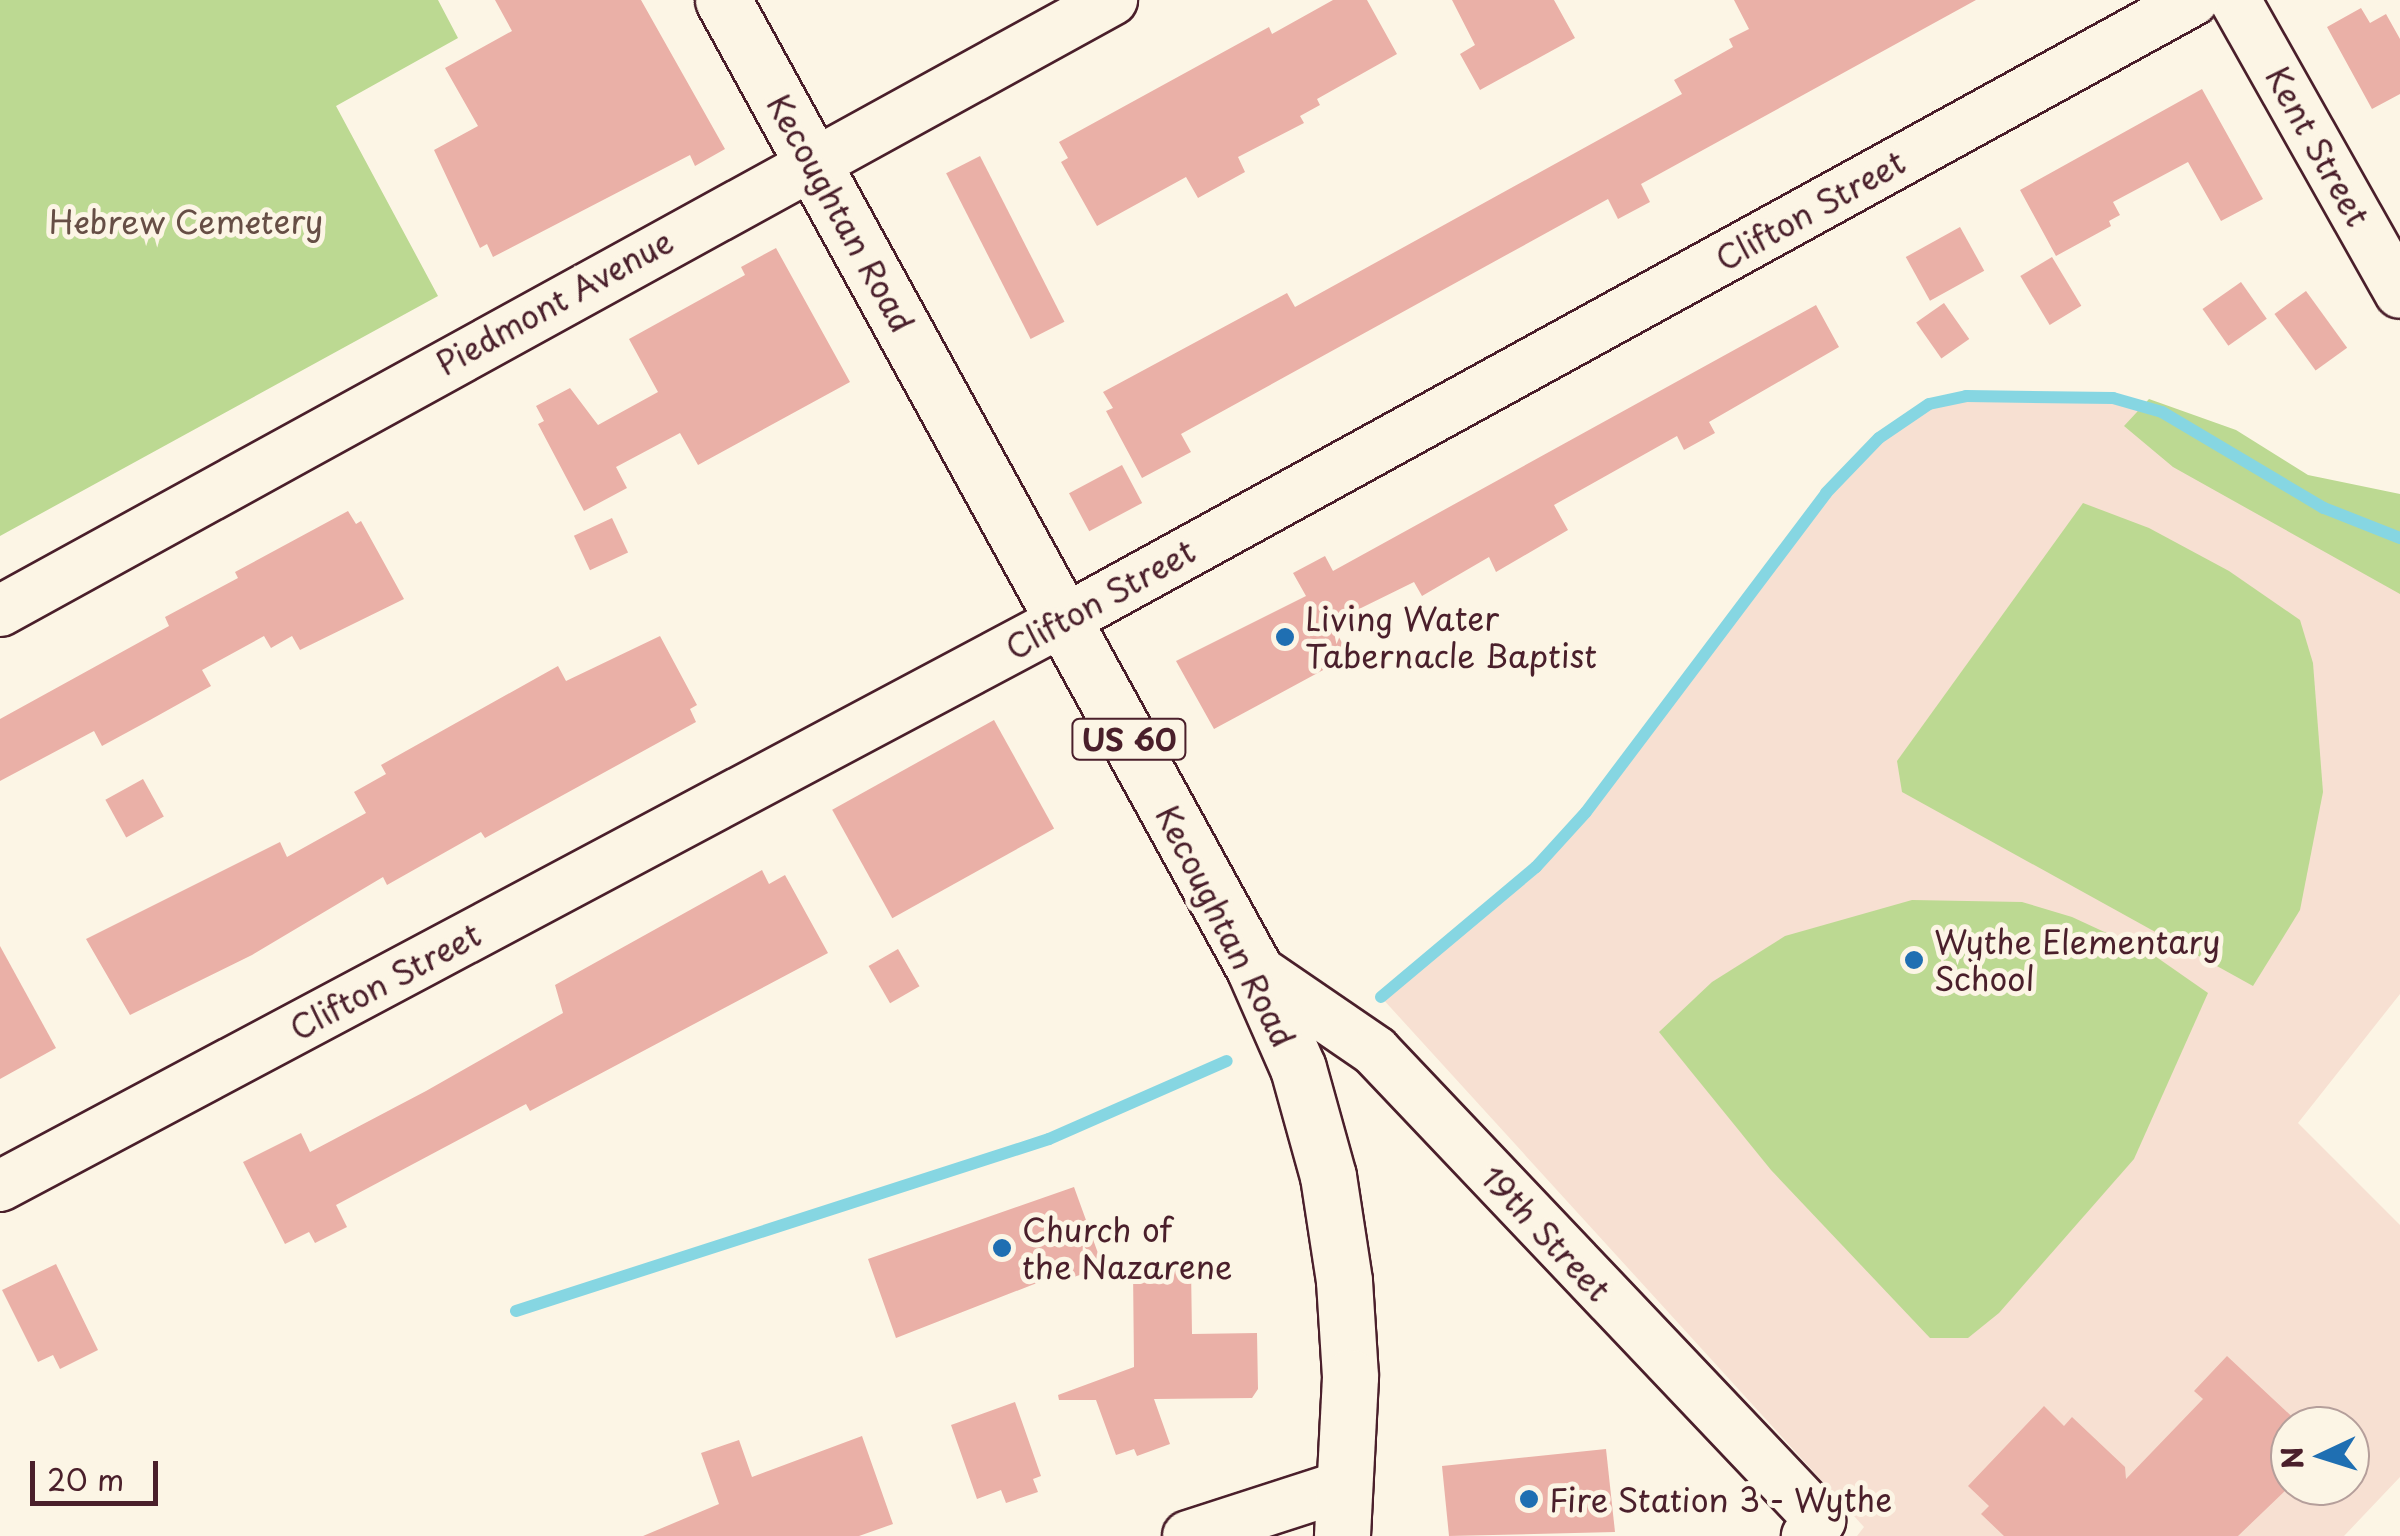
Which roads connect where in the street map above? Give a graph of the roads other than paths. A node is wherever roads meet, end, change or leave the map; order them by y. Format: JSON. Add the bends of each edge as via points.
{"nodes":[{"id":1,"x":723,"y":0,"type":"edge"},
{"id":2,"x":1112,"y":0,"type":"edge"},
{"id":3,"x":2193,"y":0,"type":"edge"},
{"id":4,"x":2236,"y":0,"type":"edge"},
{"id":5,"x":813,"y":159,"type":"junction"},
{"id":6,"x":2400,"y":292,"type":"edge"},
{"id":7,"x":0,"y":611,"type":"edge"},
{"id":8,"x":1064,"y":620,"type":"junction"},
{"id":9,"x":1254,"y":968,"type":"junction"},
{"id":10,"x":0,"y":1186,"type":"edge"},
{"id":11,"x":1344,"y":1510,"type":"edge"},
{"id":12,"x":1813,"y":1528,"type":"edge"},
{"id":13,"x":1188,"y":1536,"type":"edge"}],
"edges":[{"from":1,"to":5,"type":"main road","name":"Kecoughtan Road","number":"US 60"},
{"from":2,"to":5,"type":"street","name":"Piedmont Avenue"},
{"from":3,"to":8,"type":"street","name":"Clifton Street"},
{"from":4,"to":6,"type":"street","name":"Kent Street"},
{"from":5,"to":7,"type":"street","name":"Piedmont Avenue"},
{"from":5,"to":8,"type":"main road","name":"Kecoughtan Road","number":"US 60"},
{"from":8,"to":9,"type":"main road","name":"Kecoughtan Road","number":"US 60"},
{"from":8,"to":10,"type":"street","name":"Clifton Street"},
{"from":9,"to":11,"type":"main road","name":"Kecoughtan Road","number":"US 60","via":[[1298,1068],[1328,1176],[1344,1284]]},
{"from":9,"to":12,"type":"street","name":"19th Street","via":[[1374,1051]]},
{"from":11,"to":13,"type":"street"}]}
